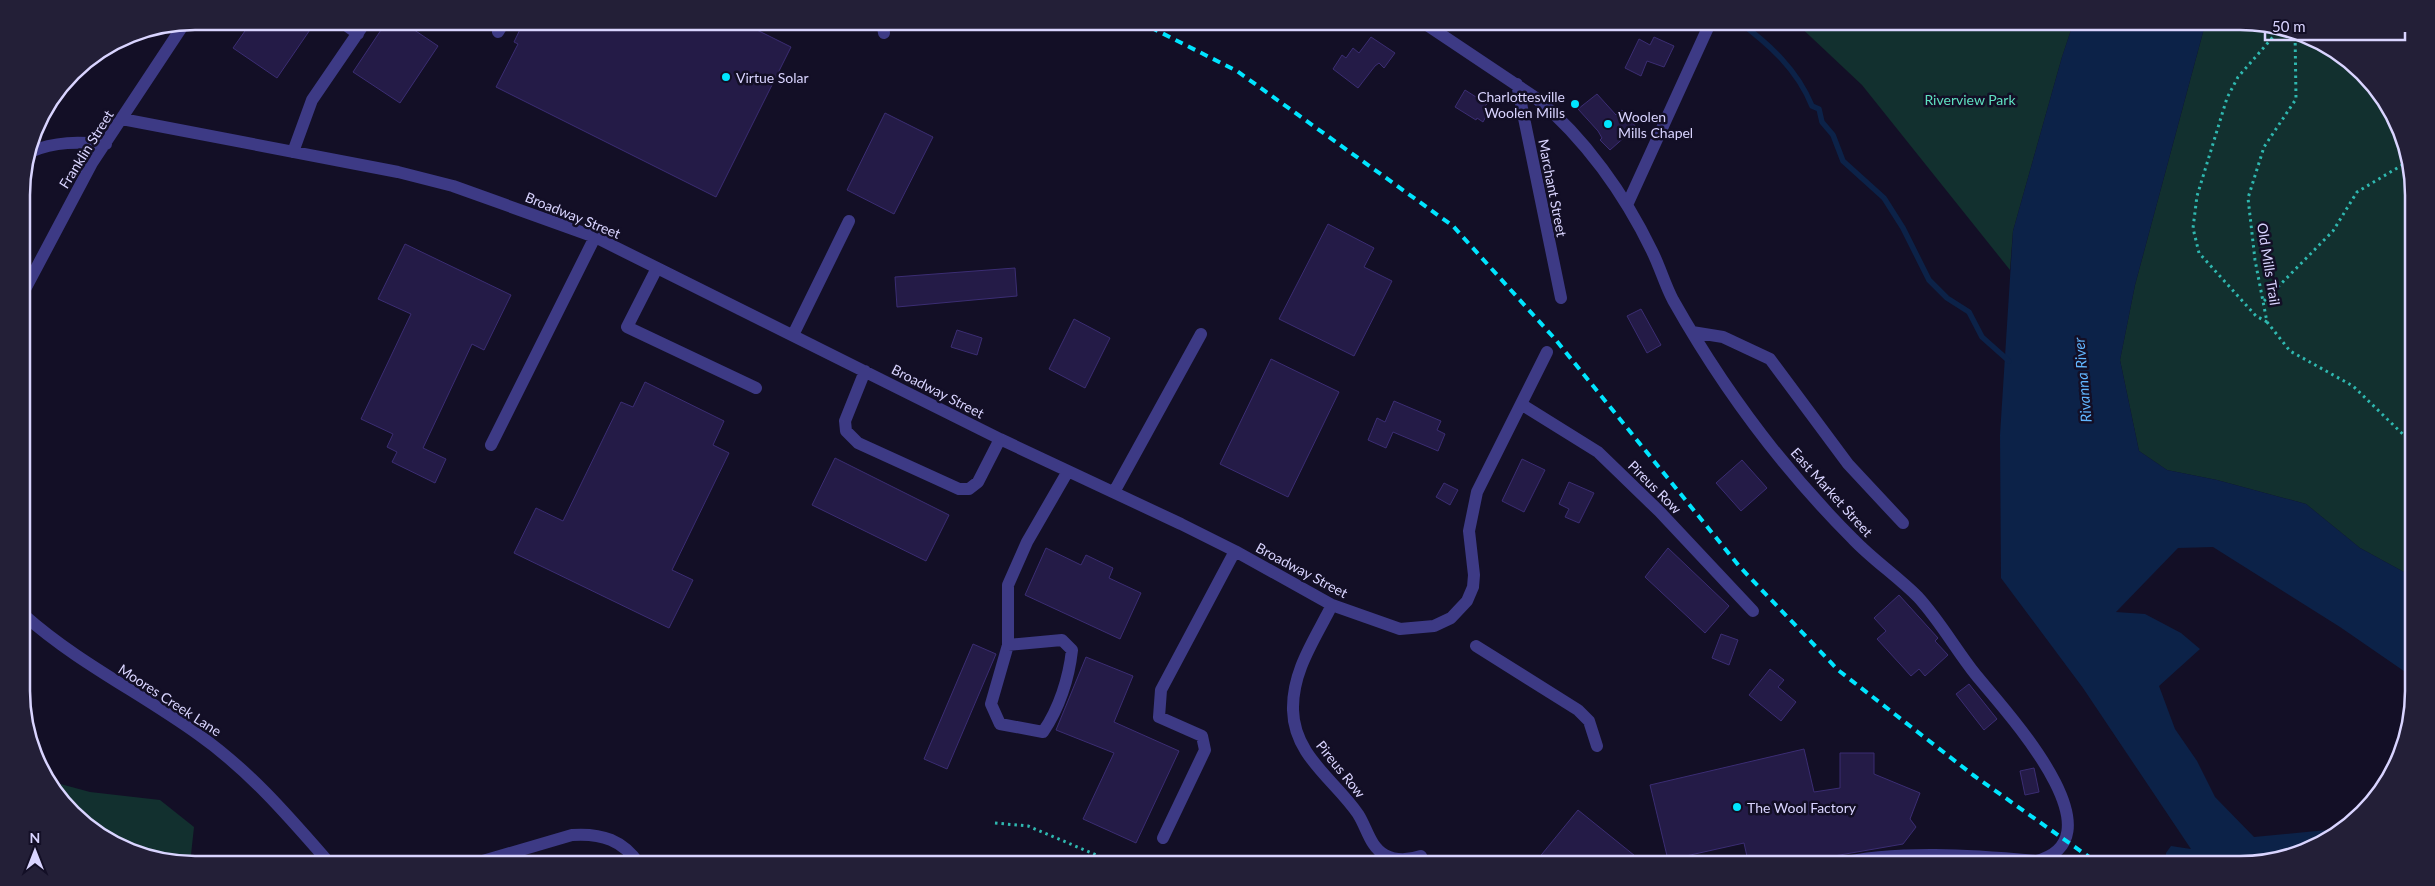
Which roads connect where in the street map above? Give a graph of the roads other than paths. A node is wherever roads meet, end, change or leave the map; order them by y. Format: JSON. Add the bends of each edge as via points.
{"nodes":[{"id":1,"x":352,"y":30,"type":"edge"},
{"id":2,"x":360,"y":30,"type":"edge"},
{"id":3,"x":1435,"y":30,"type":"edge"},
{"id":4,"x":1707,"y":30,"type":"edge"},
{"id":5,"x":180,"y":31,"type":"edge"},
{"id":6,"x":358,"y":34,"type":"junction"},
{"id":7,"x":1517,"y":84,"type":"junction"},
{"id":8,"x":122,"y":120,"type":"junction"},
{"id":9,"x":106,"y":144,"type":"junction"},
{"id":10,"x":37,"y":149,"type":"edge"},
{"id":11,"x":293,"y":152,"type":"junction"},
{"id":12,"x":1627,"y":205,"type":"junction"},
{"id":13,"x":849,"y":221,"type":"dead end"},
{"id":14,"x":595,"y":237,"type":"junction"},
{"id":15,"x":656,"y":268,"type":"junction"},
{"id":16,"x":30,"y":280,"type":"edge"},
{"id":17,"x":1561,"y":298,"type":"dead end"},
{"id":18,"x":1692,"y":332,"type":"junction"},
{"id":19,"x":1201,"y":334,"type":"dead end"},
{"id":20,"x":793,"y":335,"type":"junction"},
{"id":21,"x":1547,"y":352,"type":"dead end"},
{"id":22,"x":865,"y":371,"type":"junction"},
{"id":23,"x":756,"y":388,"type":"dead end"},
{"id":24,"x":1521,"y":404,"type":"junction"},
{"id":25,"x":1000,"y":439,"type":"junction"},
{"id":26,"x":491,"y":445,"type":"dead end"},
{"id":27,"x":1068,"y":471,"type":"junction"},
{"id":28,"x":1114,"y":492,"type":"junction"},
{"id":29,"x":1903,"y":523,"type":"dead end"},
{"id":30,"x":1235,"y":551,"type":"junction"},
{"id":31,"x":1332,"y":605,"type":"junction"},
{"id":32,"x":1754,"y":611,"type":"dead end"},
{"id":33,"x":30,"y":620,"type":"edge"},
{"id":34,"x":1008,"y":645,"type":"junction"},
{"id":35,"x":1476,"y":646,"type":"dead end"},
{"id":36,"x":1596,"y":746,"type":"dead end"},
{"id":37,"x":1163,"y":838,"type":"dead end"},
{"id":38,"x":516,"y":852,"type":"junction"},
{"id":39,"x":323,"y":856,"type":"edge"},
{"id":40,"x":502,"y":856,"type":"edge"},
{"id":41,"x":520,"y":856,"type":"edge"},
{"id":42,"x":634,"y":856,"type":"edge"},
{"id":43,"x":1387,"y":856,"type":"edge"},
{"id":44,"x":2051,"y":856,"type":"edge"}],
"edges":[{"from":1,"to":6,"type":"street"},
{"from":2,"to":6,"type":"street"},
{"from":3,"to":7,"type":"street","name":"East Market Street"},
{"from":4,"to":12,"type":"street"},
{"from":5,"to":8,"type":"street","name":"Franklin Street"},
{"from":6,"to":11,"type":"street","via":[[312,100]]},
{"from":7,"to":12,"type":"street","name":"East Market Street","via":[[1554,112]]},
{"from":7,"to":17,"type":"street","name":"Marchant Street"},
{"from":8,"to":9,"type":"street","name":"Franklin Street"},
{"from":8,"to":11,"type":"street","name":"Broadway Street"},
{"from":9,"to":10,"type":"street","via":[[72,142]]},
{"from":9,"to":16,"type":"street","name":"Franklin Street","via":[[92,163]]},
{"from":11,"to":14,"type":"street","name":"Broadway Street","via":[[453,186]]},
{"from":12,"to":18,"type":"street","name":"East Market Street"},
{"from":13,"to":20,"type":"street"},
{"from":14,"to":15,"type":"street","name":"Broadway Street"},
{"from":14,"to":26,"type":"street"},
{"from":15,"to":20,"type":"street","name":"Broadway Street"},
{"from":15,"to":23,"type":"street","via":[[627,327]]},
{"from":18,"to":29,"type":"street","via":[[1723,337],[1770,359],[1848,464]]},
{"from":18,"to":44,"type":"street","name":"East Market Street","via":[[1722,380],[1803,486],[1854,541],[1915,595],[2034,746],[2053,777],[2066,812],[2064,843]]},
{"from":19,"to":28,"type":"street"},
{"from":20,"to":22,"type":"street","name":"Broadway Street"},
{"from":21,"to":24,"type":"street","name":"Broadway Street"},
{"from":22,"to":25,"type":"street","name":"Broadway Street"},
{"from":22,"to":25,"type":"street","via":[[845,421],[846,432],[858,443],[959,489],[969,489],[978,482]]},
{"from":24,"to":31,"type":"street","name":"Broadway Street","via":[[1476,492],[1469,531],[1474,575],[1470,594],[1460,610],[1434,626],[1400,629]]},
{"from":24,"to":32,"type":"street","name":"Pireus Row","via":[[1598,452]]},
{"from":25,"to":27,"type":"street","name":"Broadway Street"},
{"from":27,"to":28,"type":"street","name":"Broadway Street"},
{"from":27,"to":34,"type":"street","via":[[1027,542],[1008,585]]},
{"from":28,"to":30,"type":"street","name":"Broadway Street"},
{"from":30,"to":31,"type":"street","name":"Broadway Street"},
{"from":30,"to":37,"type":"street","via":[[1161,690],[1159,717],[1202,736],[1205,750]]},
{"from":31,"to":43,"type":"street","name":"Pireus Row","via":[[1295,681],[1293,713],[1296,730],[1316,766],[1357,813],[1373,845]]},
{"from":33,"to":39,"type":"street","name":"Moores Creek Lane","via":[[84,662],[199,734],[271,797]]},
{"from":34,"to":34,"type":"street","via":[[991,704],[1000,724],[1043,732],[1055,710],[1070,668],[1072,650],[1062,640]]},
{"from":35,"to":36,"type":"street","via":[[1578,710],[1589,721]]},
{"from":38,"to":40,"type":"street"},
{"from":38,"to":41,"type":"street"},
{"from":38,"to":42,"type":"street","via":[[572,835],[586,834],[619,844]]}]}
